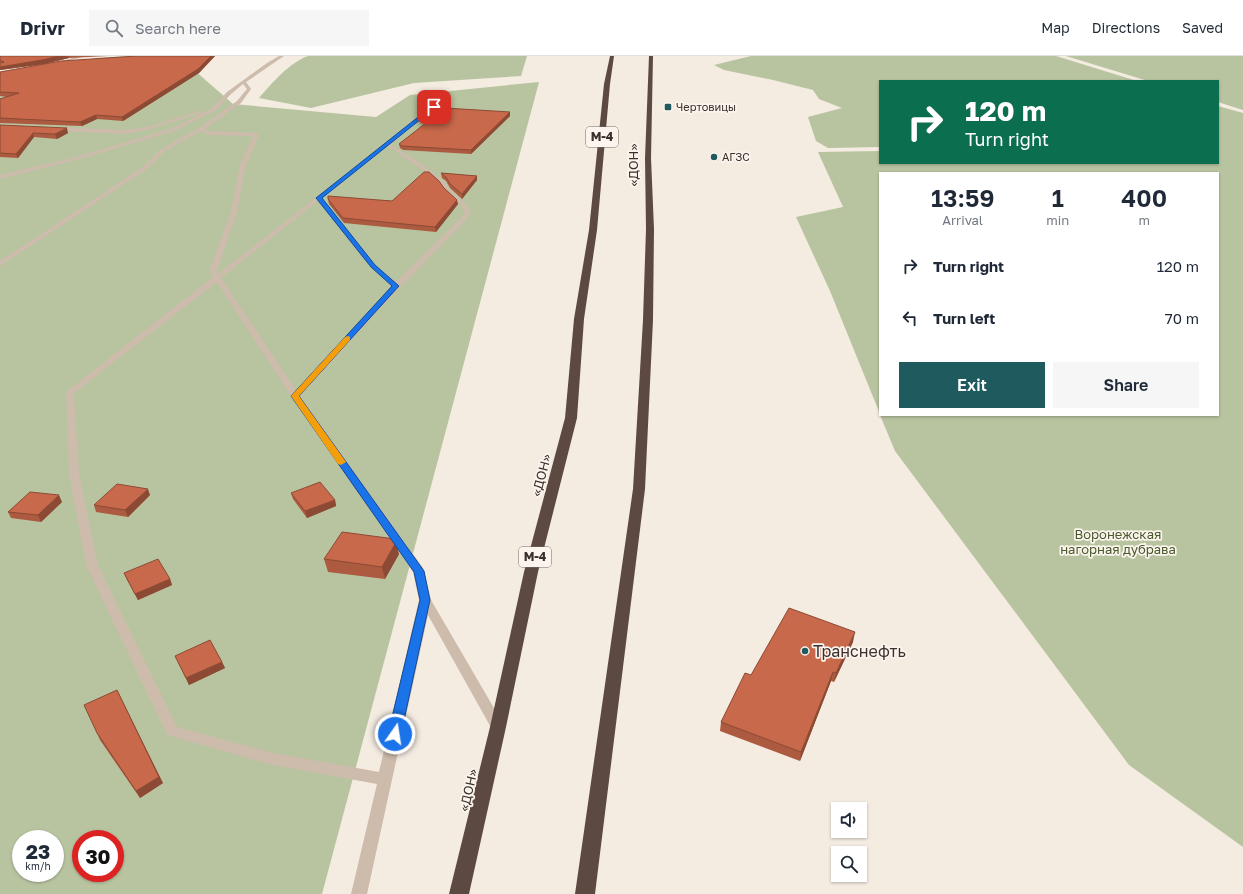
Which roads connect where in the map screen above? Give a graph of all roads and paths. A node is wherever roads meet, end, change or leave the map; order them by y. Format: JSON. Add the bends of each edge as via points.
{"nodes":[{"id":1,"x":282,"y":56,"type":"edge"},
{"id":2,"x":612,"y":56,"type":"edge"},
{"id":3,"x":651,"y":56,"type":"edge"},
{"id":4,"x":84,"y":58,"type":"edge"},
{"id":5,"x":50,"y":65,"type":"edge"},
{"id":6,"x":244,"y":82,"type":"junction"},
{"id":7,"x":221,"y":103,"type":"junction"},
{"id":8,"x":434,"y":107,"type":"dead end"},
{"id":9,"x":52,"y":129,"type":"edge"},
{"id":10,"x":201,"y":130,"type":"junction"},
{"id":11,"x":387,"y":144,"type":"junction"},
{"id":12,"x":0,"y":169,"type":"edge"},
{"id":13,"x":21,"y":172,"type":"junction"},
{"id":14,"x":0,"y":178,"type":"edge"},
{"id":15,"x":319,"y":198,"type":"junction"},
{"id":16,"x":0,"y":264,"type":"edge"},
{"id":17,"x":217,"y":278,"type":"junction"},
{"id":18,"x":396,"y":286,"type":"junction"},
{"id":19,"x":295,"y":396,"type":"junction"},
{"id":20,"x":425,"y":600,"type":"junction"},
{"id":21,"x":498,"y":727,"type":"junction"},
{"id":22,"x":385,"y":779,"type":"junction"},
{"id":23,"x":359,"y":894,"type":"edge"},
{"id":24,"x":459,"y":894,"type":"edge"},
{"id":25,"x":585,"y":894,"type":"edge"}],
"edges":[{"from":1,"to":6,"type":"street"},
{"from":2,"to":21,"type":"highway","name":"«ДОН»","number":"М-4","via":[[593,230],[579,319],[571,418],[531,572]]},
{"from":3,"to":25,"type":"highway","name":"«ДОН»","via":[[648,320],[639,490]]},
{"from":4,"to":5,"type":"street"},
{"from":6,"to":7,"type":"street"},
{"from":6,"to":10,"type":"street","via":[[249,89],[239,102]]},
{"from":7,"to":9,"type":"street","via":[[148,128],[125,132]]},
{"from":7,"to":13,"type":"street","via":[[175,129]]},
{"from":8,"to":11,"type":"street"},
{"from":10,"to":16,"type":"street","via":[[163,150],[145,168]]},
{"from":10,"to":17,"type":"street","via":[[209,133],[256,135],[242,165],[234,212],[213,271]]},
{"from":11,"to":15,"type":"street"},
{"from":11,"to":18,"type":"street","via":[[443,183],[468,210],[463,220]]},
{"from":12,"to":13,"type":"street"},
{"from":13,"to":14,"type":"street"},
{"from":15,"to":17,"type":"street"},
{"from":15,"to":18,"type":"street","via":[[373,266]]},
{"from":17,"to":19,"type":"street"},
{"from":17,"to":22,"type":"street","via":[[70,392],[74,474],[92,565],[172,731],[273,759]]},
{"from":18,"to":19,"type":"street"},
{"from":19,"to":20,"type":"street","via":[[419,571]]},
{"from":20,"to":21,"type":"street"},
{"from":20,"to":22,"type":"street"},
{"from":21,"to":24,"type":"highway","name":"«ДОН»","number":"М-4"},
{"from":22,"to":23,"type":"street"}]}
